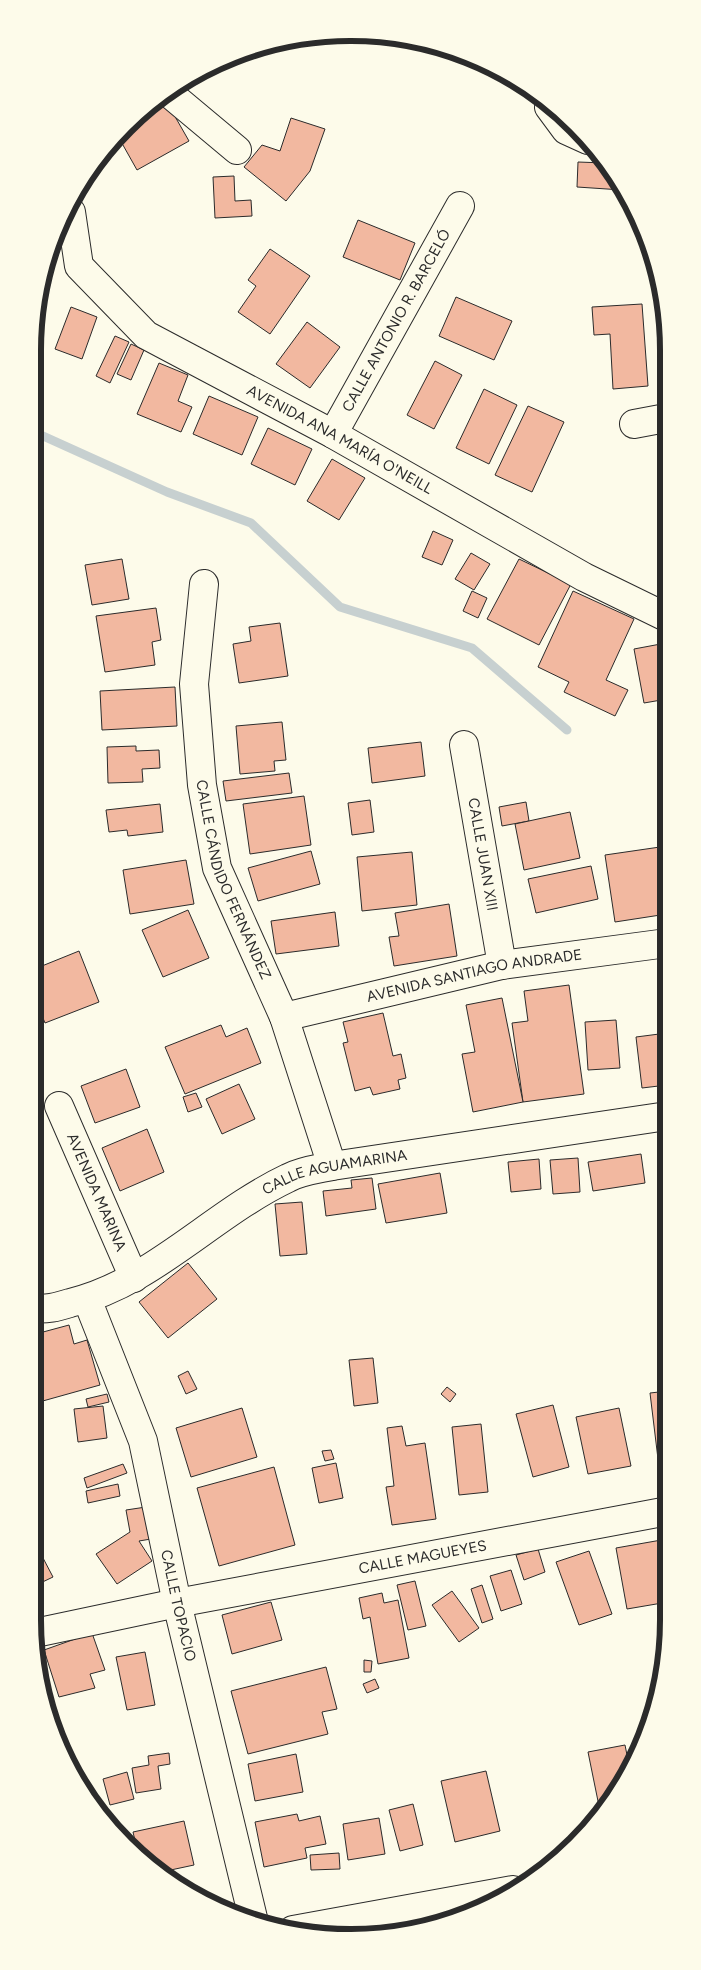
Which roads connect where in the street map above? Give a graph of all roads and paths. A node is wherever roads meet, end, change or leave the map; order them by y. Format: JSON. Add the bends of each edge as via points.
{"nodes":[{"id":1,"x":173,"y":97,"type":"edge"},
{"id":2,"x":237,"y":150,"type":"dead end"},
{"id":3,"x":460,"y":206,"type":"dead end"},
{"id":4,"x":72,"y":217,"type":"edge"},
{"id":5,"x":660,"y":419,"type":"edge"},
{"id":6,"x":634,"y":424,"type":"dead end"},
{"id":7,"x":333,"y":434,"type":"junction"},
{"id":8,"x":204,"y":584,"type":"dead end"},
{"id":9,"x":660,"y":614,"type":"edge"},
{"id":10,"x":464,"y":745,"type":"dead end"},
{"id":11,"x":660,"y":944,"type":"edge"},
{"id":12,"x":502,"y":965,"type":"junction"},
{"id":13,"x":284,"y":1017,"type":"junction"},
{"id":14,"x":60,"y":1106,"type":"dead end"},
{"id":15,"x":660,"y":1117,"type":"edge"},
{"id":16,"x":332,"y":1166,"type":"junction"},
{"id":17,"x":134,"y":1278,"type":"junction"},
{"id":18,"x":87,"y":1299,"type":"junction"},
{"id":19,"x":41,"y":1310,"type":"edge"},
{"id":20,"x":660,"y":1513,"type":"edge"},
{"id":21,"x":177,"y":1603,"type":"junction"},
{"id":22,"x":42,"y":1632,"type":"edge"},
{"id":23,"x":493,"y":1894,"type":"edge"},
{"id":24,"x":252,"y":1912,"type":"edge"},
{"id":25,"x":313,"y":1926,"type":"edge"}],
"edges":[{"from":1,"to":2,"type":"street"},
{"from":3,"to":7,"type":"street","name":"CALLE ANTONIO R. BARCELÓ"},
{"from":4,"to":7,"type":"street","name":"AVENIDA ANA MARÍA O'NEILL","via":[[79,266],[146,335]]},
{"from":5,"to":6,"type":"street"},
{"from":7,"to":9,"type":"street","name":"AVENIDA ANA MARÍA O'NEILL","via":[[584,577]]},
{"from":8,"to":13,"type":"street","name":"CALLE CÁNDIDO FERNÁNDEZ","via":[[194,684],[202,785],[217,868]]},
{"from":10,"to":12,"type":"street","name":"CALLE JUAN XIII"},
{"from":11,"to":12,"type":"street","name":"AVENIDA SANTIAGO ANDRADE"},
{"from":12,"to":13,"type":"street","name":"AVENIDA SANTIAGO ANDRADE"},
{"from":13,"to":16,"type":"street","name":"CALLE CÁNDIDO FERNÁNDEZ"},
{"from":14,"to":17,"type":"street","name":"AVENIDA MARINA"},
{"from":15,"to":16,"type":"street","name":"CALLE AGUAMARINA"},
{"from":16,"to":17,"type":"street","name":"CALLE AGUAMARINA","via":[[289,1177],[274,1185],[236,1207]]},
{"from":17,"to":18,"type":"street","name":"CALLE AGUAMARINA"},
{"from":18,"to":19,"type":"street","name":"CALLE AGUAMARINA"},
{"from":18,"to":21,"type":"street","name":"CALLE TOPACIO","via":[[143,1441]]},
{"from":20,"to":21,"type":"street","name":"CALLE MAGUEYES"},
{"from":21,"to":22,"type":"street","name":"CALLE MAGUEYES"},
{"from":21,"to":24,"type":"street","name":"CALLE TOPACIO"},
{"from":23,"to":25,"type":"street"}]}
